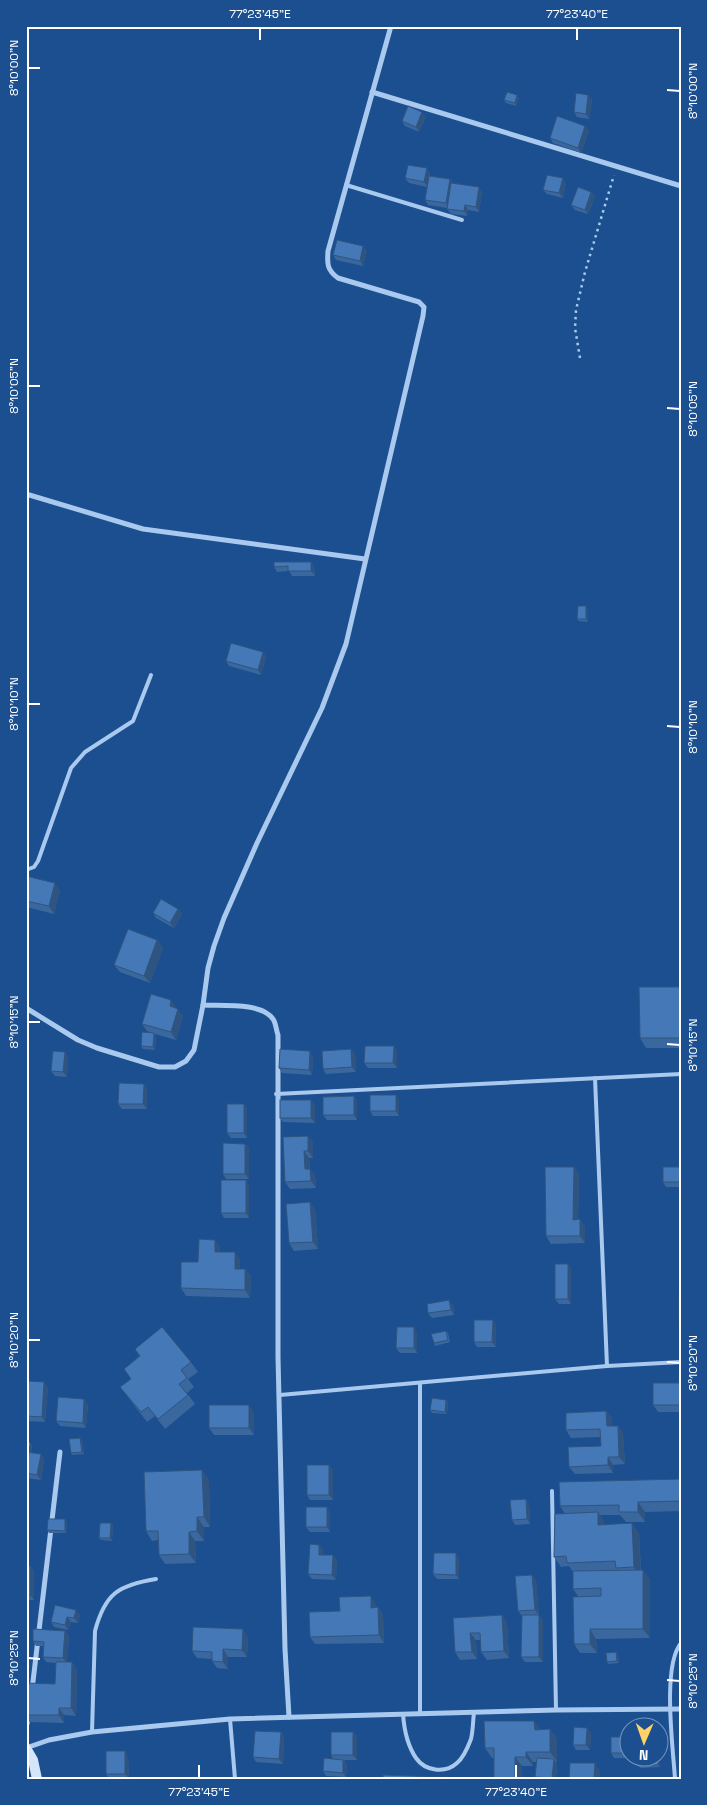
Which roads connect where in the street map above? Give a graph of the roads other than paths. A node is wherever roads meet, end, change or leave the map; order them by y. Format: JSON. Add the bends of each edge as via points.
{"nodes":[{"id":1,"x":391,"y":26,"type":"edge"},
{"id":2,"x":372,"y":92,"type":"junction"},
{"id":3,"x":346,"y":185,"type":"junction"},
{"id":4,"x":681,"y":186,"type":"edge"},
{"id":5,"x":462,"y":220,"type":"dead end"},
{"id":6,"x":26,"y":494,"type":"edge"},
{"id":7,"x":365,"y":559,"type":"junction"},
{"id":8,"x":151,"y":675,"type":"dead end"},
{"id":9,"x":26,"y":870,"type":"edge"},
{"id":10,"x":204,"y":1005,"type":"junction"},
{"id":11,"x":26,"y":1008,"type":"edge"},
{"id":12,"x":681,"y":1074,"type":"edge"},
{"id":13,"x":595,"y":1078,"type":"junction"},
{"id":14,"x":276,"y":1094,"type":"junction"},
{"id":15,"x":681,"y":1362,"type":"edge"},
{"id":16,"x":607,"y":1366,"type":"junction"},
{"id":17,"x":420,"y":1383,"type":"junction"},
{"id":18,"x":280,"y":1395,"type":"junction"},
{"id":19,"x":60,"y":1452,"type":"dead end"},
{"id":20,"x":552,"y":1491,"type":"dead end"},
{"id":21,"x":156,"y":1579,"type":"dead end"},
{"id":22,"x":681,"y":1643,"type":"edge"},
{"id":23,"x":31,"y":1694,"type":"edge"},
{"id":24,"x":671,"y":1709,"type":"junction"},
{"id":25,"x":681,"y":1709,"type":"edge"},
{"id":26,"x":556,"y":1710,"type":"junction"},
{"id":27,"x":474,"y":1712,"type":"junction"},
{"id":28,"x":420,"y":1713,"type":"junction"},
{"id":29,"x":29,"y":1714,"type":"edge"},
{"id":30,"x":403,"y":1714,"type":"junction"},
{"id":31,"x":289,"y":1717,"type":"junction"},
{"id":32,"x":230,"y":1719,"type":"junction"},
{"id":33,"x":26,"y":1727,"type":"edge"},
{"id":34,"x":92,"y":1732,"type":"junction"},
{"id":35,"x":26,"y":1748,"type":"edge"},
{"id":36,"x":37,"y":1779,"type":"edge"},
{"id":37,"x":236,"y":1779,"type":"edge"},
{"id":38,"x":675,"y":1779,"type":"edge"}],
"edges":[{"from":1,"to":2,"type":"street"},
{"from":2,"to":3,"type":"street"},
{"from":2,"to":4,"type":"street"},
{"from":3,"to":5,"type":"lane"},
{"from":3,"to":7,"type":"street","via":[[328,251],[331,272],[338,278],[419,302],[424,307]]},
{"from":6,"to":7,"type":"street","via":[[144,529]]},
{"from":7,"to":10,"type":"street","via":[[343,653],[322,708],[224,918],[208,968]]},
{"from":8,"to":9,"type":"lane","via":[[133,721],[85,752],[71,768],[38,861]]},
{"from":10,"to":11,"type":"street","via":[[194,1050],[186,1061],[175,1067],[159,1067],[97,1048]]},
{"from":10,"to":14,"type":"street","via":[[250,1007],[266,1012],[274,1021],[278,1034]]},
{"from":12,"to":13,"type":"lane"},
{"from":13,"to":14,"type":"lane"},
{"from":13,"to":16,"type":"lane"},
{"from":14,"to":18,"type":"street"},
{"from":15,"to":16,"type":"lane"},
{"from":16,"to":17,"type":"lane"},
{"from":17,"to":18,"type":"lane"},
{"from":17,"to":28,"type":"lane"},
{"from":18,"to":31,"type":"street"},
{"from":19,"to":23,"type":"street"},
{"from":20,"to":26,"type":"lane"},
{"from":21,"to":34,"type":"lane","via":[[117,1591],[99,1615],[95,1631]]},
{"from":22,"to":24,"type":"lane","via":[[674,1654],[671,1671]]},
{"from":24,"to":25,"type":"street"},
{"from":24,"to":26,"type":"street"},
{"from":24,"to":38,"type":"lane"},
{"from":26,"to":27,"type":"street"},
{"from":27,"to":28,"type":"street"},
{"from":27,"to":30,"type":"lane","via":[[471,1738],[457,1764],[431,1770],[415,1758],[404,1728]]},
{"from":28,"to":30,"type":"street"},
{"from":29,"to":33,"type":"street"},
{"from":30,"to":31,"type":"street"},
{"from":31,"to":32,"type":"street"},
{"from":32,"to":34,"type":"street"},
{"from":32,"to":37,"type":"lane"},
{"from":34,"to":35,"type":"street"},
{"from":35,"to":36,"type":"main road","via":[[33,1760]]}]}
